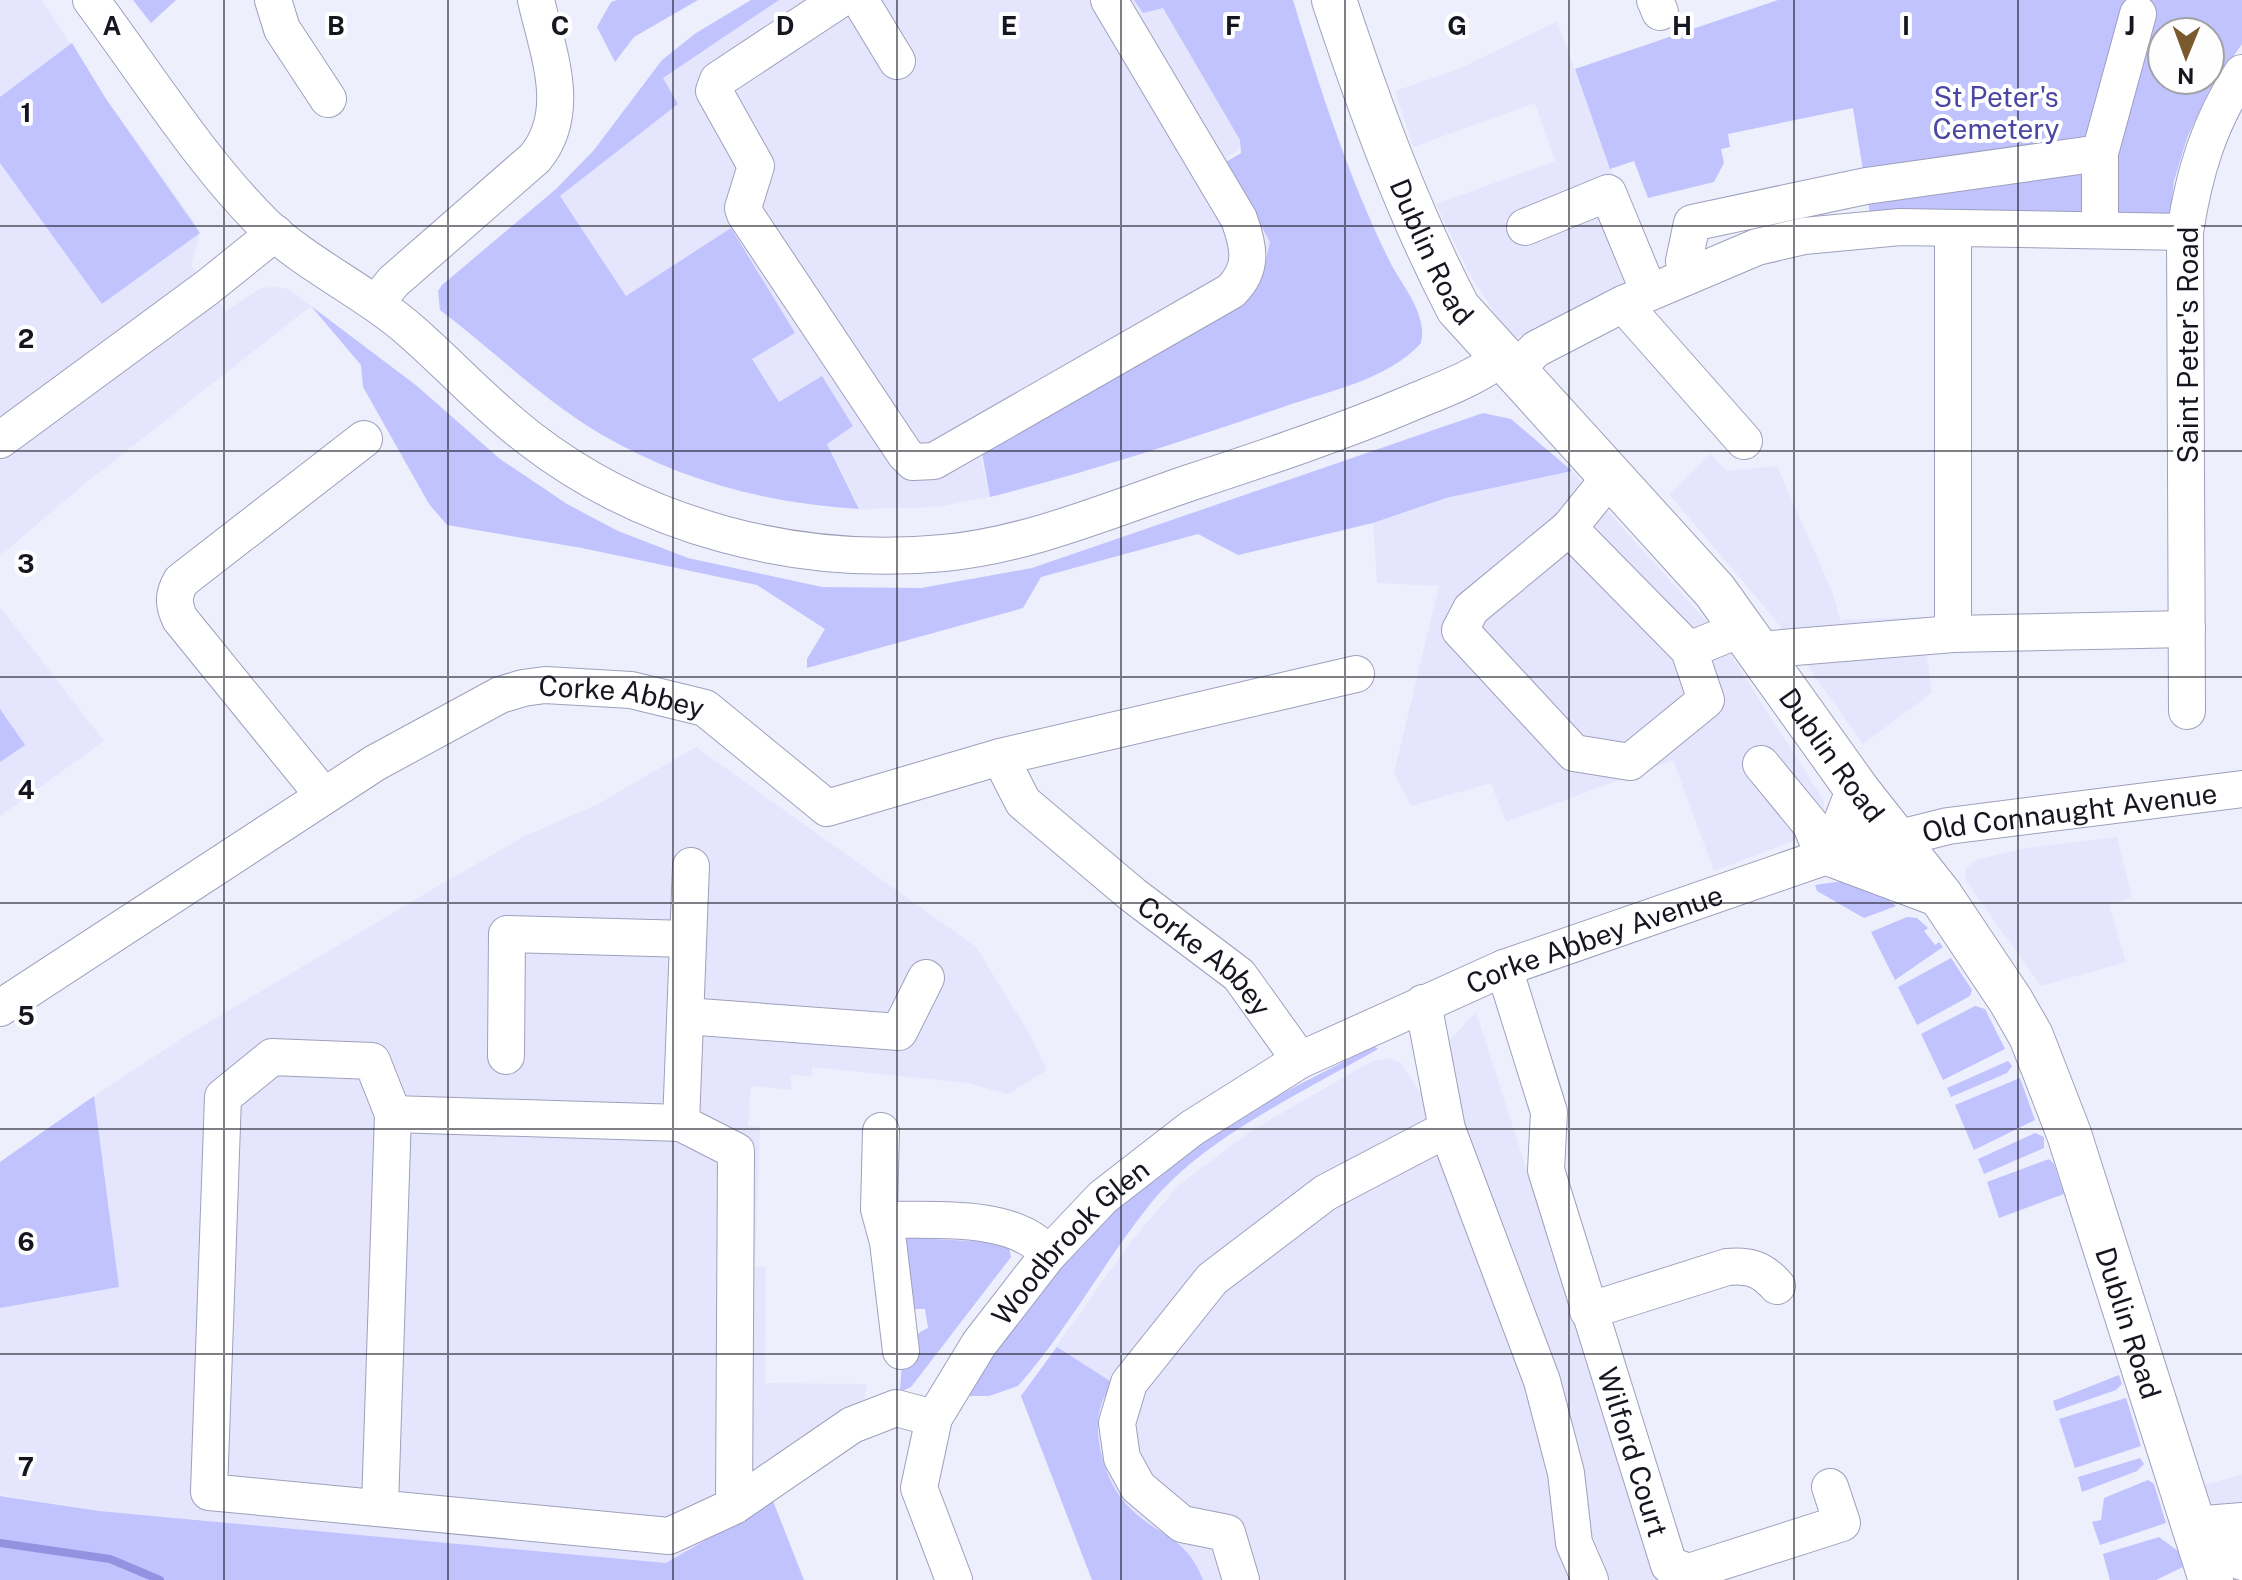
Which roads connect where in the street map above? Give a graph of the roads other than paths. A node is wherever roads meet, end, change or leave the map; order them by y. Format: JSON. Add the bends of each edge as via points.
{"nodes":[{"id":1,"x":91,"y":0,"type":"edge"},
{"id":2,"x":273,"y":0,"type":"edge"},
{"id":3,"x":536,"y":0,"type":"edge"},
{"id":4,"x":839,"y":0,"type":"edge"},
{"id":5,"x":860,"y":0,"type":"edge"},
{"id":6,"x":1109,"y":0,"type":"edge"},
{"id":7,"x":1334,"y":0,"type":"edge"},
{"id":8,"x":2138,"y":14,"type":"dead end"},
{"id":9,"x":897,"y":61,"type":"dead end"},
{"id":10,"x":2242,"y":73,"type":"edge"},
{"id":11,"x":328,"y":99,"type":"dead end"},
{"id":12,"x":2100,"y":153,"type":"junction"},
{"id":13,"x":2100,"y":224,"type":"dead end"},
{"id":14,"x":1525,"y":227,"type":"dead end"},
{"id":15,"x":1953,"y":230,"type":"junction"},
{"id":16,"x":2185,"y":232,"type":"junction"},
{"id":17,"x":275,"y":233,"type":"junction"},
{"id":18,"x":1688,"y":276,"type":"junction"},
{"id":19,"x":1636,"y":298,"type":"junction"},
{"id":20,"x":377,"y":302,"type":"junction"},
{"id":21,"x":1506,"y":365,"type":"junction"},
{"id":22,"x":364,"y":439,"type":"dead end"},
{"id":23,"x":0,"y":440,"type":"edge"},
{"id":24,"x":1744,"y":441,"type":"dead end"},
{"id":25,"x":1611,"y":476,"type":"junction"},
{"id":26,"x":1569,"y":528,"type":"junction"},
{"id":27,"x":2187,"y":629,"type":"junction"},
{"id":28,"x":1953,"y":634,"type":"junction"},
{"id":29,"x":1751,"y":639,"type":"junction"},
{"id":30,"x":1689,"y":650,"type":"junction"},
{"id":31,"x":1356,"y":674,"type":"dead end"},
{"id":32,"x":2187,"y":711,"type":"dead end"},
{"id":33,"x":1000,"y":757,"type":"junction"},
{"id":34,"x":1761,"y":764,"type":"dead end"},
{"id":35,"x":2242,"y":789,"type":"edge"},
{"id":36,"x":1858,"y":791,"type":"junction"},
{"id":37,"x":323,"y":795,"type":"junction"},
{"id":38,"x":1896,"y":838,"type":"junction"},
{"id":39,"x":1828,"y":856,"type":"junction"},
{"id":40,"x":691,"y":866,"type":"dead end"},
{"id":41,"x":1940,"y":895,"type":"junction"},
{"id":42,"x":688,"y":939,"type":"junction"},
{"id":43,"x":1504,"y":968,"type":"junction"},
{"id":44,"x":926,"y":978,"type":"dead end"},
{"id":45,"x":1423,"y":1003,"type":"junction"},
{"id":46,"x":0,"y":1008,"type":"edge"},
{"id":47,"x":686,"y":1016,"type":"junction"},
{"id":48,"x":506,"y":1056,"type":"dead end"},
{"id":49,"x":1300,"y":1060,"type":"junction"},
{"id":50,"x":393,"y":1114,"type":"junction"},
{"id":51,"x":681,"y":1123,"type":"junction"},
{"id":52,"x":1447,"y":1129,"type":"junction"},
{"id":53,"x":881,"y":1131,"type":"dead end"},
{"id":54,"x":883,"y":1220,"type":"junction"},
{"id":55,"x":1048,"y":1255,"type":"junction"},
{"id":56,"x":1777,"y":1286,"type":"dead end"},
{"id":57,"x":1588,"y":1311,"type":"junction"},
{"id":58,"x":908,"y":1332,"type":"dead end"},
{"id":59,"x":934,"y":1418,"type":"junction"},
{"id":60,"x":1830,"y":1487,"type":"dead end"},
{"id":61,"x":380,"y":1506,"type":"junction"},
{"id":62,"x":734,"y":1506,"type":"junction"},
{"id":63,"x":2222,"y":1524,"type":"edge"},
{"id":64,"x":2242,"y":1562,"type":"edge"},
{"id":65,"x":954,"y":1580,"type":"edge"},
{"id":66,"x":1241,"y":1580,"type":"edge"},
{"id":67,"x":1590,"y":1580,"type":"edge"},
{"id":68,"x":2211,"y":1580,"type":"edge"}],
"edges":[{"from":1,"to":17,"type":"street","via":[[222,175]]},
{"from":2,"to":11,"type":"street","via":[[282,29]]},
{"from":3,"to":20,"type":"street","via":[[557,107],[550,137],[535,158],[393,282]]},
{"from":4,"to":6,"type":"street","via":[[718,80],[714,91],[756,166],[745,214],[905,454],[924,464],[1231,291],[1245,272],[1250,254],[1239,219]]},
{"from":5,"to":9,"type":"street"},
{"from":7,"to":21,"type":"main road","name":"Dublin Road","via":[[1434,263],[1458,308]]},
{"from":8,"to":12,"type":"street"},
{"from":10,"to":16,"type":"street","name":"Saint Peter's Road","via":[[2210,129],[2193,180]]},
{"from":12,"to":13,"type":"street"},
{"from":12,"to":18,"type":"street","via":[[1866,186],[1692,223],[1684,261]]},
{"from":14,"to":19,"type":"street","via":[[1608,193]]},
{"from":15,"to":16,"type":"street"},
{"from":15,"to":18,"type":"street","via":[[1900,227],[1804,236],[1757,247]]},
{"from":15,"to":28,"type":"street"},
{"from":16,"to":27,"type":"street","name":"Saint Peter's Road"},
{"from":17,"to":20,"type":"street"},
{"from":17,"to":23,"type":"street"},
{"from":18,"to":19,"type":"street"},
{"from":19,"to":21,"type":"street"},
{"from":19,"to":24,"type":"street"},
{"from":20,"to":21,"type":"street","via":[[488,405],[579,473],[712,533],[789,549],[872,556],[946,553],[1016,540],[1382,415]]},
{"from":21,"to":25,"type":"main road","name":"Dublin Road"},
{"from":22,"to":37,"type":"street","via":[[181,581],[175,592],[180,619]]},
{"from":25,"to":26,"type":"street"},
{"from":25,"to":29,"type":"main road","name":"Dublin Road","via":[[1685,554]]},
{"from":26,"to":30,"type":"street"},
{"from":26,"to":30,"type":"street","via":[[1471,609],[1460,630],[1574,753],[1630,762],[1706,700]]},
{"from":27,"to":28,"type":"street"},
{"from":27,"to":32,"type":"street","name":"Saint Peter's Road"},
{"from":28,"to":29,"type":"street"},
{"from":29,"to":30,"type":"street"},
{"from":29,"to":36,"type":"main road","name":"Dublin Road"},
{"from":31,"to":33,"type":"street","name":"Corke Abbey"},
{"from":33,"to":37,"type":"street","name":"Corke Abbey","via":[[827,808],[705,708],[631,690],[545,685],[500,695]]},
{"from":33,"to":49,"type":"street","name":"Corke Abbey","via":[[1023,802],[1239,975]]},
{"from":34,"to":39,"type":"street","via":[[1811,825]]},
{"from":35,"to":38,"type":"street","name":"Old Connaught Avenue","via":[[1948,826]]},
{"from":36,"to":38,"type":"main road","name":"Dublin Road"},
{"from":36,"to":39,"type":"main road"},
{"from":37,"to":46,"type":"street","name":"Corke Abbey"},
{"from":38,"to":39,"type":"street","name":"Corke Abbey Avenue"},
{"from":38,"to":41,"type":"main road","name":"Dublin Road"},
{"from":39,"to":41,"type":"main road"},
{"from":39,"to":43,"type":"street","name":"Corke Abbey Avenue"},
{"from":40,"to":42,"type":"street"},
{"from":41,"to":63,"type":"main road","name":"Dublin Road","via":[[2011,1001],[2055,1092]]},
{"from":42,"to":47,"type":"street"},
{"from":42,"to":48,"type":"street","via":[[507,934]]},
{"from":43,"to":45,"type":"street","name":"Corke Abbey Avenue"},
{"from":43,"to":57,"type":"street","name":"Wilford Court","via":[[1549,1112],[1546,1170]]},
{"from":44,"to":47,"type":"street","via":[[899,1032]]},
{"from":45,"to":49,"type":"street","name":"Corke Abbey Avenue"},
{"from":45,"to":52,"type":"street"},
{"from":47,"to":51,"type":"street"},
{"from":49,"to":55,"type":"street","name":"Woodbrook Glen","via":[[1153,1158],[1103,1197]]},
{"from":50,"to":51,"type":"street"},
{"from":50,"to":61,"type":"street"},
{"from":50,"to":61,"type":"street","via":[[372,1061],[272,1057],[223,1097],[209,1492]]},
{"from":51,"to":62,"type":"street","via":[[736,1151]]},
{"from":52,"to":66,"type":"street","via":[[1325,1193],[1212,1279],[1129,1383],[1117,1423],[1122,1458],[1138,1487],[1182,1524],[1227,1533]]},
{"from":52,"to":67,"type":"street","via":[[1542,1381],[1566,1473],[1574,1543]]},
{"from":53,"to":54,"type":"street"},
{"from":54,"to":55,"type":"street","via":[[1012,1227]]},
{"from":54,"to":58,"type":"street"},
{"from":55,"to":59,"type":"street","name":"Woodbrook Glen","via":[[979,1344]]},
{"from":56,"to":57,"type":"street","via":[[1765,1272],[1727,1267]]},
{"from":57,"to":60,"type":"street","name":"Wilford Court","via":[[1669,1565],[1689,1572],[1842,1523]]},
{"from":59,"to":62,"type":"street","via":[[896,1408],[852,1425]]},
{"from":59,"to":65,"type":"street","name":"Woodbrook Glen","via":[[919,1488]]},
{"from":61,"to":62,"type":"street","via":[[669,1536]]},
{"from":63,"to":64,"type":"street"},
{"from":63,"to":68,"type":"main road","name":"Dublin Road"}]}
